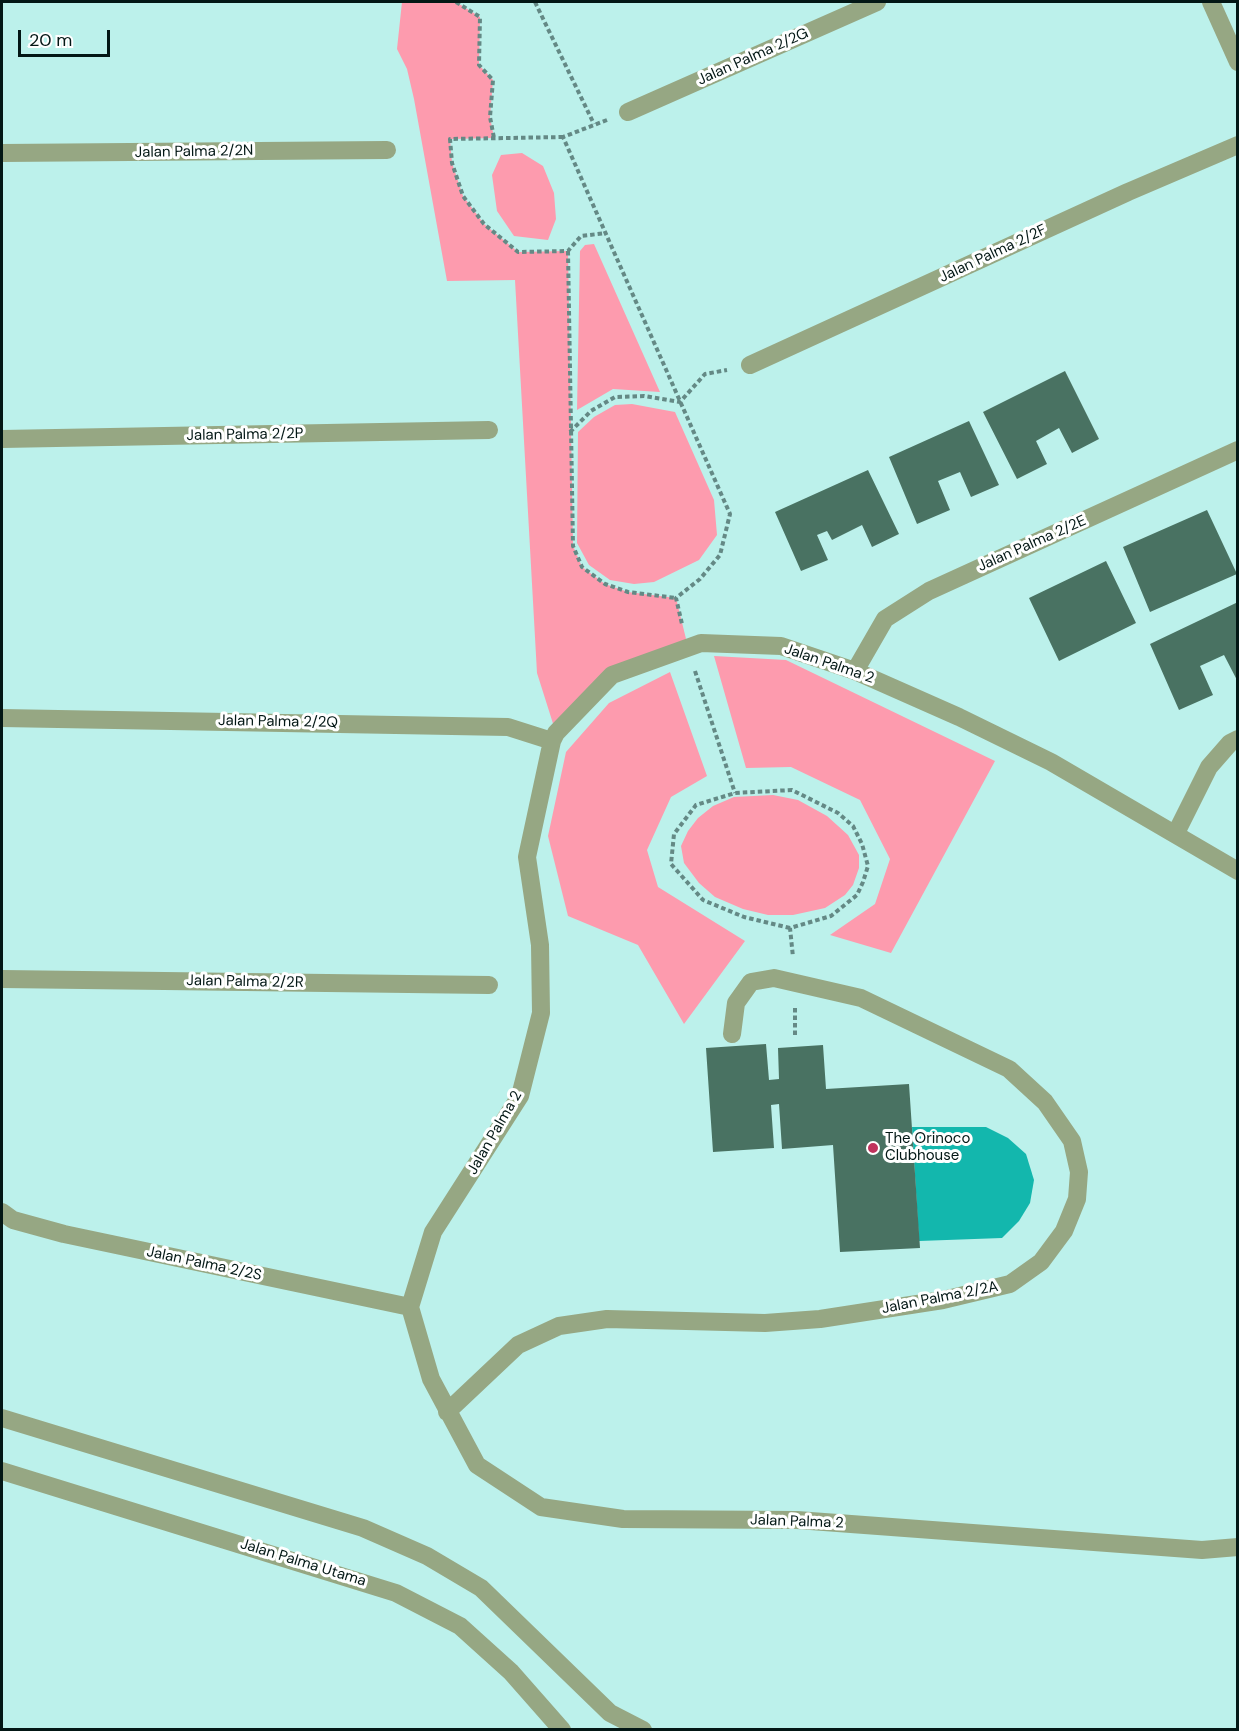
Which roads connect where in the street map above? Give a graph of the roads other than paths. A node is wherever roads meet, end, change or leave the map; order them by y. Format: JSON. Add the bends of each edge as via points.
{"nodes":[{"id":1,"x":877,"y":2,"type":"edge"},
{"id":2,"x":1211,"y":2,"type":"edge"},
{"id":3,"x":1238,"y":62,"type":"edge"},
{"id":4,"x":628,"y":112,"type":"road end"},
{"id":5,"x":1238,"y":145,"type":"edge"},
{"id":6,"x":387,"y":150,"type":"dead end"},
{"id":7,"x":2,"y":153,"type":"edge"},
{"id":8,"x":750,"y":365,"type":"road end"},
{"id":9,"x":489,"y":430,"type":"dead end"},
{"id":10,"x":2,"y":439,"type":"edge"},
{"id":11,"x":1238,"y":450,"type":"edge"},
{"id":12,"x":855,"y":671,"type":"junction"},
{"id":13,"x":2,"y":717,"type":"edge"},
{"id":14,"x":552,"y":741,"type":"junction"},
{"id":15,"x":1235,"y":744,"type":"edge"},
{"id":16,"x":1176,"y":833,"type":"junction"},
{"id":17,"x":1238,"y":871,"type":"edge"},
{"id":18,"x":2,"y":979,"type":"edge"},
{"id":19,"x":489,"y":985,"type":"dead end"},
{"id":20,"x":732,"y":1034,"type":"dead end"},
{"id":21,"x":2,"y":1212,"type":"edge"},
{"id":22,"x":410,"y":1307,"type":"junction"},
{"id":23,"x":447,"y":1412,"type":"junction"},
{"id":24,"x":2,"y":1418,"type":"edge"},
{"id":25,"x":2,"y":1471,"type":"edge"},
{"id":26,"x":1238,"y":1547,"type":"edge"},
{"id":27,"x":562,"y":1730,"type":"edge"},
{"id":28,"x":643,"y":1730,"type":"edge"}],
"edges":[{"from":1,"to":4,"type":"street","name":"Jalan Palma 2/2G"},
{"from":2,"to":3,"type":"street"},
{"from":5,"to":8,"type":"street","name":"Jalan Palma 2/2F"},
{"from":6,"to":7,"type":"street","name":"Jalan Palma 2/2N"},
{"from":9,"to":10,"type":"street","name":"Jalan Palma 2/2P"},
{"from":11,"to":12,"type":"street","name":"Jalan Palma 2/2E","via":[[929,591],[885,619]]},
{"from":12,"to":14,"type":"street","name":"Jalan Palma 2","via":[[781,646],[701,643],[612,675]]},
{"from":12,"to":16,"type":"street","name":"Jalan Palma 2","via":[[1051,762]]},
{"from":13,"to":14,"type":"street","name":"Jalan Palma 2/2Q","via":[[508,727]]},
{"from":14,"to":22,"type":"street","name":"Jalan Palma 2","via":[[527,857],[540,945],[541,1013],[520,1096],[433,1232]]},
{"from":15,"to":16,"type":"street","via":[[1209,768]]},
{"from":16,"to":17,"type":"street","name":"Jalan Palma 2"},
{"from":18,"to":19,"type":"street","name":"Jalan Palma 2/2R"},
{"from":20,"to":23,"type":"street","name":"Jalan Palma 2/2A","via":[[736,1003],[751,982],[774,978],[861,998],[1009,1069],[1045,1102],[1072,1141],[1079,1172],[1077,1199],[1064,1231],[1041,1262],[1010,1284],[943,1300],[820,1319],[765,1323],[607,1319],[559,1326],[518,1345]]},
{"from":21,"to":22,"type":"street","name":"Jalan Palma 2/2S","via":[[13,1220],[64,1234]]},
{"from":22,"to":23,"type":"street","name":"Jalan Palma 2","via":[[431,1379]]},
{"from":23,"to":26,"type":"street","name":"Jalan Palma 2","via":[[477,1465],[541,1507],[623,1519],[796,1520],[1202,1550]]},
{"from":24,"to":28,"type":"street","via":[[363,1528],[427,1556],[481,1588],[610,1713]]},
{"from":25,"to":27,"type":"street","name":"Jalan Palma Utama","via":[[396,1593],[460,1626],[511,1672]]}]}
